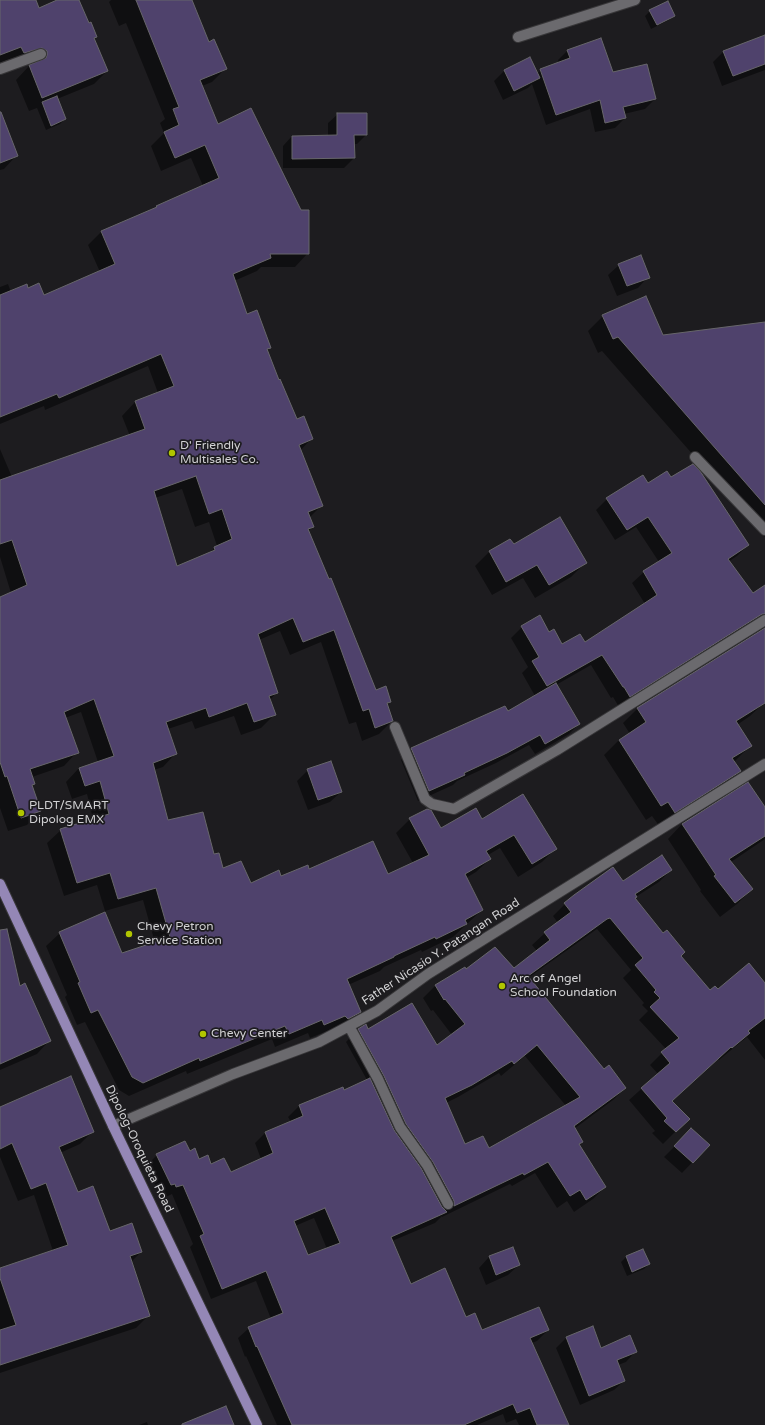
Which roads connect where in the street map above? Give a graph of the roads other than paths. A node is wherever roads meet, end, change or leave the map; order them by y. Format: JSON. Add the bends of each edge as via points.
{"nodes":[{"id":1,"x":635,"y":0,"type":"edge"},
{"id":2,"x":518,"y":37,"type":"dead end"},
{"id":3,"x":40,"y":54,"type":"dead end"},
{"id":4,"x":0,"y":69,"type":"edge"},
{"id":5,"x":695,"y":457,"type":"dead end"},
{"id":6,"x":765,"y":530,"type":"edge"},
{"id":7,"x":765,"y":620,"type":"edge"},
{"id":8,"x":395,"y":727,"type":"dead end"},
{"id":9,"x":765,"y":764,"type":"edge"},
{"id":10,"x":0,"y":884,"type":"edge"},
{"id":11,"x":3,"y":899,"type":"edge"},
{"id":12,"x":348,"y":1026,"type":"junction"},
{"id":13,"x":113,"y":1126,"type":"junction"},
{"id":14,"x":448,"y":1204,"type":"dead end"},
{"id":15,"x":257,"y":1425,"type":"edge"}],
"edges":[{"from":1,"to":2,"type":"street"},
{"from":3,"to":4,"type":"street"},
{"from":5,"to":6,"type":"street"},
{"from":7,"to":8,"type":"street","via":[[557,750],[454,809],[432,804],[425,799]]},
{"from":9,"to":12,"type":"street","name":"Father Nicasio Y. Patangan Road","via":[[428,974],[377,1011]]},
{"from":10,"to":11,"type":"main road","name":"Dipolog-Oroquieta Road"},
{"from":11,"to":13,"type":"main road","name":"Dipolog-Oroquieta Road"},
{"from":12,"to":13,"type":"street","name":"Father Nicasio Y. Patangan Road","via":[[319,1042],[233,1074]]},
{"from":12,"to":14,"type":"street","via":[[378,1079],[400,1127],[427,1165]]},
{"from":13,"to":15,"type":"main road","name":"Dipolog-Oroquieta Road"}]}
